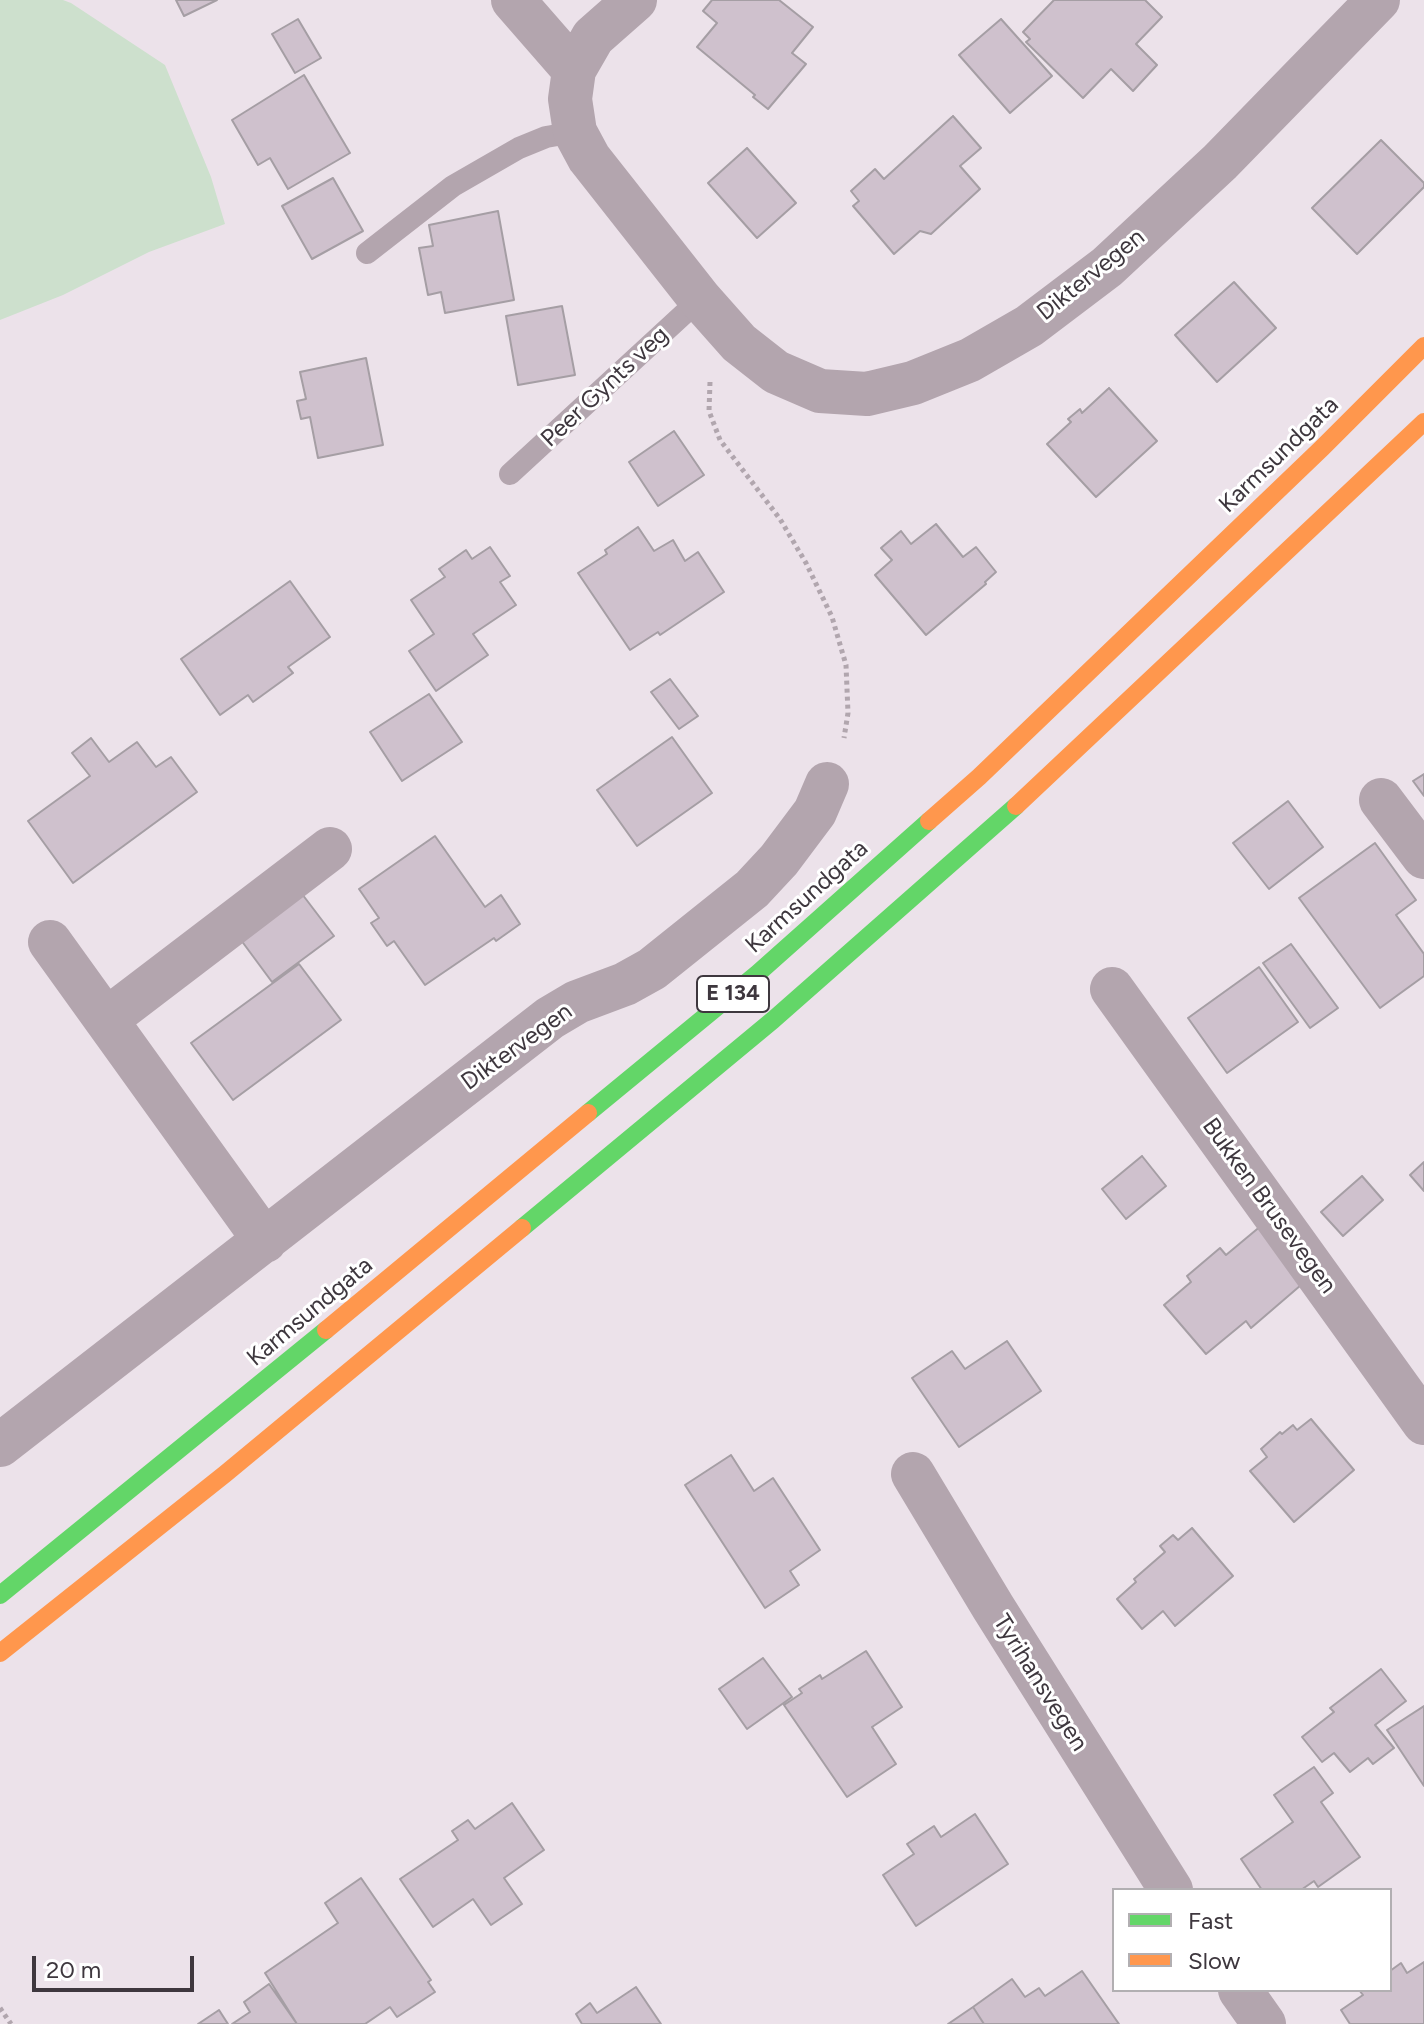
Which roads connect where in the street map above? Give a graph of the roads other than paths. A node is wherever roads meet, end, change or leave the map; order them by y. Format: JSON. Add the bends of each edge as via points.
{"nodes":[{"id":1,"x":513,"y":0,"type":"edge"},
{"id":2,"x":635,"y":0,"type":"edge"},
{"id":3,"x":1378,"y":0,"type":"edge"},
{"id":4,"x":574,"y":70,"type":"junction"},
{"id":5,"x":575,"y":132,"type":"junction"},
{"id":6,"x":367,"y":253,"type":"dead end"},
{"id":7,"x":700,"y":299,"type":"junction"},
{"id":8,"x":1424,"y":346,"type":"edge"},
{"id":9,"x":1424,"y":422,"type":"edge"},
{"id":10,"x":510,"y":474,"type":"dead end"},
{"id":11,"x":827,"y":784,"type":"road end"},
{"id":12,"x":1381,"y":800,"type":"dead end"},
{"id":13,"x":330,"y":849,"type":"dead end"},
{"id":14,"x":1424,"y":857,"type":"edge"},
{"id":15,"x":50,"y":942,"type":"dead end"},
{"id":16,"x":1112,"y":989,"type":"dead end"},
{"id":17,"x":107,"y":1019,"type":"junction"},
{"id":18,"x":265,"y":1241,"type":"junction"},
{"id":19,"x":1424,"y":1423,"type":"edge"},
{"id":20,"x":0,"y":1445,"type":"edge"},
{"id":21,"x":913,"y":1474,"type":"dead end"},
{"id":22,"x":0,"y":1595,"type":"edge"},
{"id":23,"x":0,"y":1653,"type":"edge"},
{"id":24,"x":1170,"y":1888,"type":"edge"},
{"id":25,"x":1241,"y":1992,"type":"edge"},
{"id":26,"x":1264,"y":2024,"type":"edge"}],
"edges":[{"from":1,"to":4,"type":"street"},
{"from":2,"to":4,"type":"street","via":[[593,37]]},
{"from":3,"to":7,"type":"street","name":"Diktervegen","via":[[1220,162],[1107,267],[1029,326],[970,360],[867,394],[820,391],[776,372],[739,343]]},
{"from":4,"to":5,"type":"street","via":[[570,99]]},
{"from":5,"to":6,"type":"lane","via":[[519,148],[453,186]]},
{"from":5,"to":7,"type":"street","via":[[589,158]]},
{"from":7,"to":10,"type":"lane","name":"Peer Gynts veg"},
{"from":8,"to":22,"type":"highway","name":"Karmsundgata","number":"E 134","via":[[979,777],[757,974]]},
{"from":9,"to":23,"type":"highway","number":"E 134","via":[[1012,810],[773,1020],[225,1474]]},
{"from":11,"to":18,"type":"street","name":"Diktervegen","via":[[815,812],[752,889],[652,969],[550,1018]]},
{"from":12,"to":14,"type":"street"},
{"from":13,"to":17,"type":"street"},
{"from":15,"to":17,"type":"street"},
{"from":16,"to":19,"type":"street","name":"Bukken Brusevegen"},
{"from":17,"to":18,"type":"street"},
{"from":18,"to":20,"type":"street","name":"Diktervegen"},
{"from":21,"to":24,"type":"street","name":"Tyrihansvegen"},
{"from":25,"to":26,"type":"street"}]}
